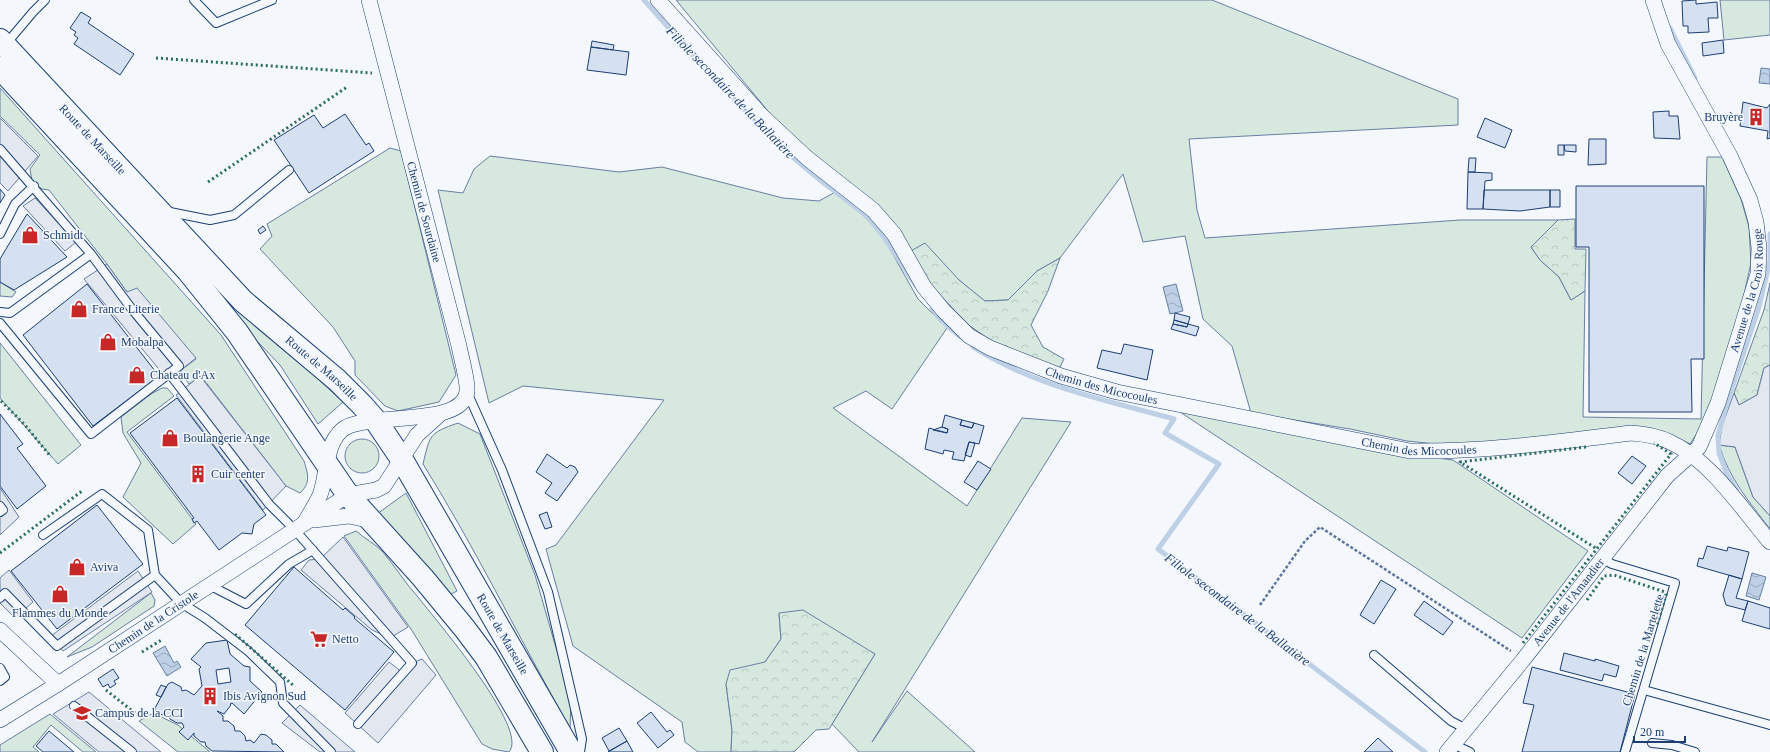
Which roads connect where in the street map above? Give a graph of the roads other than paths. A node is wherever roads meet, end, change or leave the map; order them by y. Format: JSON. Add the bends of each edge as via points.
{"nodes":[{"id":1,"x":45,"y":0,"type":"edge"},
{"id":2,"x":194,"y":0,"type":"edge"},
{"id":3,"x":272,"y":0,"type":"edge"},
{"id":4,"x":369,"y":0,"type":"edge"},
{"id":5,"x":658,"y":0,"type":"edge"},
{"id":6,"x":1653,"y":0,"type":"edge"},
{"id":7,"x":3,"y":43,"type":"edge"},
{"id":8,"x":0,"y":68,"type":"edge"},
{"id":9,"x":0,"y":149,"type":"edge"},
{"id":10,"x":289,"y":170,"type":"dead end"},
{"id":11,"x":34,"y":186,"type":"junction"},
{"id":12,"x":157,"y":209,"type":"junction"},
{"id":13,"x":0,"y":234,"type":"edge"},
{"id":14,"x":91,"y":254,"type":"junction"},
{"id":15,"x":0,"y":312,"type":"edge"},
{"id":16,"x":10,"y":313,"type":"junction"},
{"id":17,"x":0,"y":320,"type":"edge"},
{"id":18,"x":0,"y":323,"type":"edge"},
{"id":19,"x":169,"y":373,"type":"junction"},
{"id":20,"x":467,"y":392,"type":"junction"},
{"id":21,"x":442,"y":412,"type":"junction"},
{"id":22,"x":376,"y":421,"type":"junction"},
{"id":23,"x":1692,"y":455,"type":"junction"},
{"id":24,"x":401,"y":458,"type":"junction"},
{"id":25,"x":326,"y":465,"type":"junction"},
{"id":26,"x":348,"y":495,"type":"junction"},
{"id":27,"x":0,"y":506,"type":"edge"},
{"id":28,"x":0,"y":512,"type":"edge"},
{"id":29,"x":372,"y":521,"type":"junction"},
{"id":30,"x":300,"y":525,"type":"junction"},
{"id":31,"x":43,"y":535,"type":"dead end"},
{"id":32,"x":1770,"y":542,"type":"edge"},
{"id":33,"x":313,"y":550,"type":"junction"},
{"id":34,"x":1601,"y":558,"type":"junction"},
{"id":35,"x":155,"y":575,"type":"junction"},
{"id":36,"x":209,"y":585,"type":"junction"},
{"id":37,"x":0,"y":598,"type":"edge"},
{"id":38,"x":182,"y":603,"type":"junction"},
{"id":39,"x":2,"y":635,"type":"edge"},
{"id":40,"x":1374,"y":655,"type":"dead end"},
{"id":41,"x":0,"y":668,"type":"edge"},
{"id":42,"x":0,"y":682,"type":"edge"},
{"id":43,"x":58,"y":684,"type":"junction"},
{"id":44,"x":1644,"y":690,"type":"junction"},
{"id":45,"x":74,"y":706,"type":"dead end"},
{"id":46,"x":0,"y":720,"type":"edge"},
{"id":47,"x":358,"y":724,"type":"dead end"},
{"id":48,"x":1770,"y":725,"type":"edge"},
{"id":49,"x":1466,"y":729,"type":"junction"},
{"id":50,"x":1652,"y":743,"type":"dead end"},
{"id":51,"x":1450,"y":748,"type":"edge"},
{"id":52,"x":1671,"y":748,"type":"edge"},
{"id":53,"x":132,"y":752,"type":"edge"},
{"id":54,"x":331,"y":752,"type":"edge"},
{"id":55,"x":542,"y":752,"type":"edge"},
{"id":56,"x":571,"y":752,"type":"edge"},
{"id":57,"x":580,"y":752,"type":"edge"},
{"id":58,"x":1470,"y":752,"type":"edge"},
{"id":59,"x":1625,"y":752,"type":"edge"},
{"id":60,"x":1695,"y":752,"type":"edge"}],
"edges":[{"from":1,"to":7,"type":"lane"},
{"from":2,"to":3,"type":"lane","via":[[216,23]]},
{"from":4,"to":20,"type":"street","name":"Chemin de Sourdaine","via":[[459,346]]},
{"from":5,"to":23,"type":"street","name":"Chemin des Micocoules","via":[[761,114],[807,158],[873,210],[894,234],[924,287],[943,310],[969,336],[990,348],[1061,376],[1117,392],[1410,450],[1455,452],[1495,449],[1631,433],[1648,434],[1670,441]]},
{"from":6,"to":23,"type":"street","name":"Avenue de la Croix Rouge","via":[[1668,44],[1730,156],[1750,200],[1759,248],[1758,274],[1718,403],[1710,427]]},
{"from":7,"to":12,"type":"main road","name":"Route de Marseille"},
{"from":8,"to":25,"type":"main road","name":"Route de Marseille","via":[[188,271],[218,307]]},
{"from":9,"to":11,"type":"lane"},
{"from":10,"to":12,"type":"lane","via":[[234,215],[210,220]]},
{"from":11,"to":13,"type":"lane","via":[[15,204]]},
{"from":11,"to":14,"type":"lane"},
{"from":12,"to":22,"type":"main road","name":"Route de Marseille","via":[[243,301],[336,380]]},
{"from":14,"to":16,"type":"lane"},
{"from":14,"to":19,"type":"lane","via":[[179,366]]},
{"from":15,"to":16,"type":"lane"},
{"from":16,"to":17,"type":"lane"},
{"from":18,"to":19,"type":"lane","via":[[92,434]]},
{"from":19,"to":30,"type":"lane","via":[[268,504]]},
{"from":20,"to":21,"type":"street","via":[[462,401]]},
{"from":20,"to":57,"type":"lane","via":[[502,470],[548,592],[582,739]]},
{"from":21,"to":22,"type":"street","via":[[412,419]]},
{"from":21,"to":24,"type":"street","via":[[417,435]]},
{"from":22,"to":24,"type":"main road","name":"Route de Marseille"},
{"from":22,"to":25,"type":"street","via":[[342,430],[332,447]]},
{"from":23,"to":32,"type":"street","via":[[1721,483]]},
{"from":23,"to":34,"type":"street","name":"Avenue de l'Amandier","via":[[1667,476]]},
{"from":24,"to":26,"type":"street","via":[[384,486]]},
{"from":24,"to":56,"type":"main road","name":"Route de Marseille"},
{"from":25,"to":26,"type":"main road","name":"Route de Marseille"},
{"from":25,"to":30,"type":"street","via":[[320,496]]},
{"from":26,"to":29,"type":"main road","name":"Route de Marseille"},
{"from":26,"to":30,"type":"street","name":"Chemin de la Cristole"},
{"from":27,"to":28,"type":"lane","via":[[3,510]]},
{"from":29,"to":30,"type":"street","via":[[349,516],[320,518]]},
{"from":29,"to":55,"type":"main road","name":"Route de Marseille","via":[[486,657]]},
{"from":30,"to":33,"type":"lane"},
{"from":30,"to":36,"type":"street","name":"Chemin de la Cristole"},
{"from":31,"to":35,"type":"lane","via":[[102,494],[148,530]]},
{"from":33,"to":36,"type":"lane","via":[[289,564],[246,604]]},
{"from":33,"to":47,"type":"lane","via":[[412,663]]},
{"from":34,"to":44,"type":"lane","name":"Chemin de la Martelette","via":[[1612,564],[1675,584]]},
{"from":34,"to":49,"type":"street","name":"Avenue de l'Amandier"},
{"from":35,"to":37,"type":"lane","via":[[57,646],[5,593]]},
{"from":35,"to":38,"type":"lane"},
{"from":36,"to":38,"type":"street","name":"Chemin de la Cristole"},
{"from":38,"to":43,"type":"street","name":"Chemin de la Cristole"},
{"from":38,"to":54,"type":"lane","via":[[248,651],[280,682],[283,703]]},
{"from":39,"to":43,"type":"street"},
{"from":40,"to":49,"type":"lane","via":[[1451,721]]},
{"from":41,"to":42,"type":"lane","via":[[5,677]]},
{"from":43,"to":46,"type":"street","name":"Chemin de la Cristole"},
{"from":44,"to":48,"type":"lane"},
{"from":44,"to":59,"type":"lane","name":"Chemin de la Martelette"},
{"from":45,"to":53,"type":"lane"},
{"from":49,"to":51,"type":"street","name":"Avenue de l'Amandier"},
{"from":50,"to":52,"type":"lane"},
{"from":51,"to":58,"type":"lane"},
{"from":52,"to":60,"type":"lane"}]}
